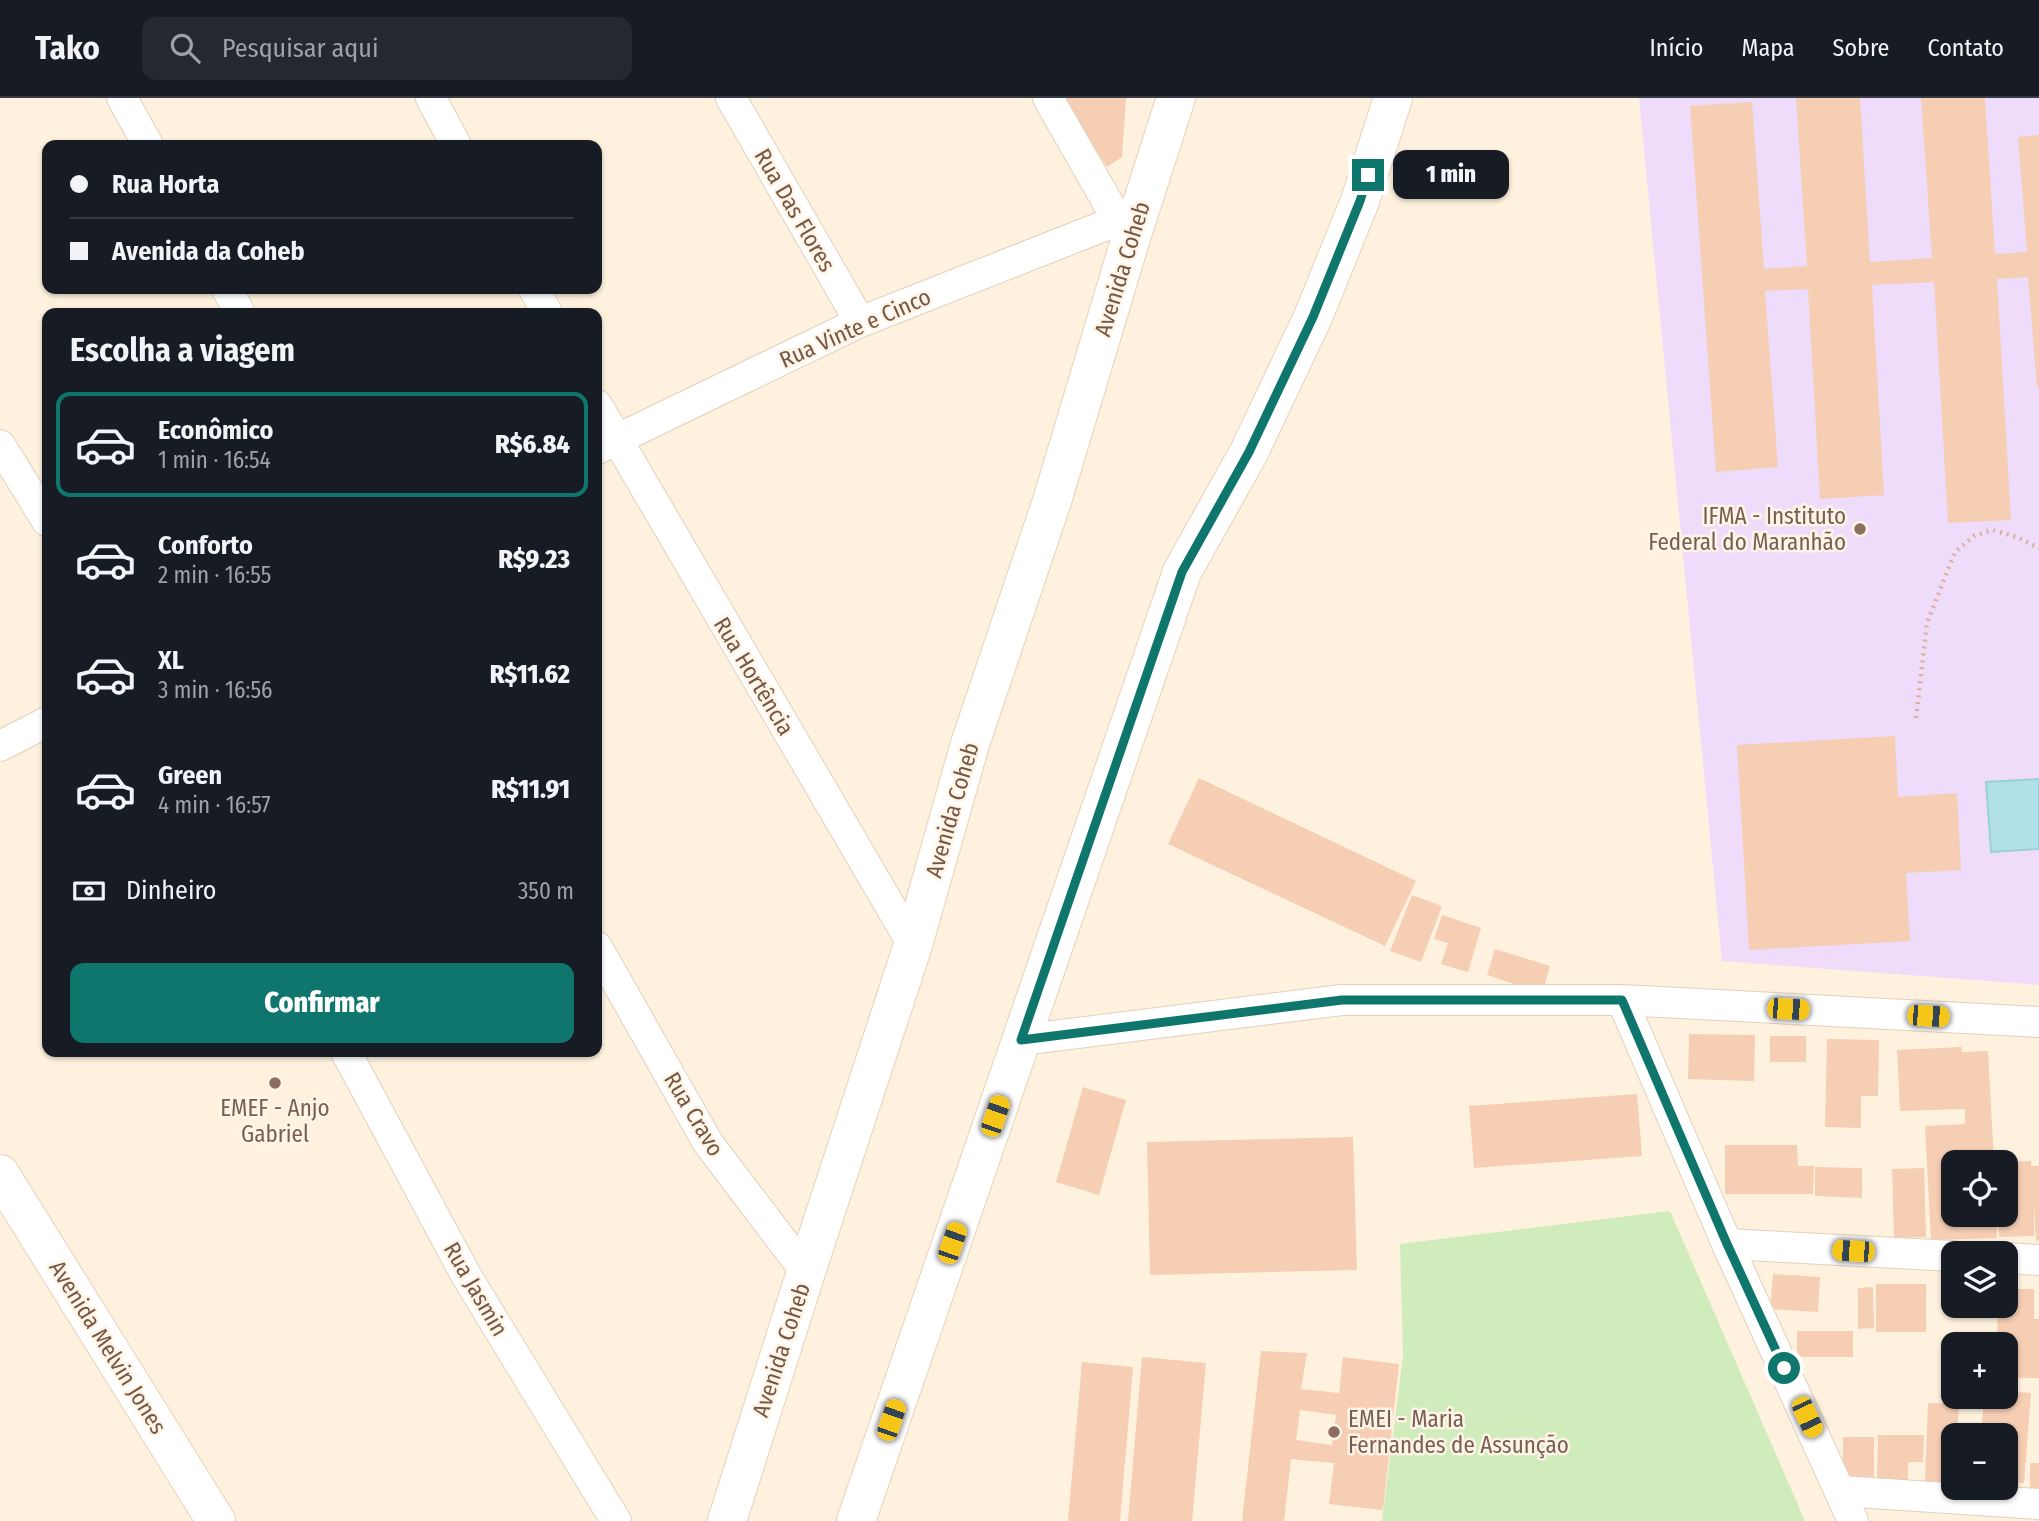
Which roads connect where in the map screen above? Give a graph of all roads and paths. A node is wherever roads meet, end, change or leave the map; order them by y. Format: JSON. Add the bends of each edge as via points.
{"nodes":[{"id":1,"x":121,"y":98,"type":"edge"},
{"id":2,"x":431,"y":98,"type":"edge"},
{"id":3,"x":731,"y":98,"type":"edge"},
{"id":4,"x":1048,"y":98,"type":"edge"},
{"id":5,"x":1176,"y":98,"type":"edge"},
{"id":6,"x":1393,"y":98,"type":"edge"},
{"id":7,"x":145,"y":140,"type":"edge"},
{"id":8,"x":453,"y":140,"type":"edge"},
{"id":9,"x":1124,"y":231,"type":"junction"},
{"id":10,"x":860,"y":322,"type":"junction"},
{"id":11,"x":602,"y":427,"type":"edge"},
{"id":12,"x":0,"y":445,"type":"edge"},
{"id":13,"x":606,"y":445,"type":"edge"},
{"id":14,"x":42,"y":513,"type":"edge"},
{"id":15,"x":2039,"y":548,"type":"edge"},
{"id":16,"x":1916,"y":718,"type":"dead end"},
{"id":17,"x":42,"y":725,"type":"edge"},
{"id":18,"x":0,"y":746,"type":"edge"},
{"id":19,"x":913,"y":945,"type":"junction"},
{"id":20,"x":602,"y":956,"type":"edge"},
{"id":21,"x":1622,"y":1000,"type":"junction"},
{"id":22,"x":2039,"y":1022,"type":"edge"},
{"id":23,"x":1021,"y":1040,"type":"junction"},
{"id":24,"x":349,"y":1057,"type":"edge"},
{"id":25,"x":0,"y":1174,"type":"edge"},
{"id":26,"x":1727,"y":1244,"type":"junction"},
{"id":27,"x":1941,"y":1255,"type":"edge"},
{"id":28,"x":2018,"y":1259,"type":"edge"},
{"id":29,"x":2039,"y":1260,"type":"edge"},
{"id":30,"x":806,"y":1272,"type":"junction"},
{"id":31,"x":1841,"y":1491,"type":"junction"},
{"id":32,"x":2039,"y":1504,"type":"edge"},
{"id":33,"x":216,"y":1521,"type":"edge"},
{"id":34,"x":615,"y":1521,"type":"edge"},
{"id":35,"x":727,"y":1521,"type":"edge"},
{"id":36,"x":856,"y":1521,"type":"edge"},
{"id":37,"x":1853,"y":1521,"type":"edge"}],
"edges":[{"from":1,"to":7,"type":"street"},
{"from":2,"to":8,"type":"street"},
{"from":3,"to":10,"type":"street","name":"Rua Das Flores"},
{"from":4,"to":9,"type":"street"},
{"from":5,"to":9,"type":"main road","name":"Avenida Coheb"},
{"from":6,"to":23,"type":"main road","via":[[1360,201],[1313,317],[1249,452],[1182,572]]},
{"from":9,"to":10,"type":"street","name":"Rua Vinte e Cinco"},
{"from":9,"to":19,"type":"main road","name":"Avenida Coheb","via":[[1052,501],[970,744]]},
{"from":10,"to":13,"type":"street","name":"Rua Vinte e Cinco"},
{"from":11,"to":13,"type":"street","name":"Rua Hortência"},
{"from":12,"to":14,"type":"street"},
{"from":13,"to":19,"type":"street","name":"Rua Hortência"},
{"from":15,"to":16,"type":"path","via":[[1992,530],[1974,536],[1955,552],[1927,623]]},
{"from":17,"to":18,"type":"street"},
{"from":19,"to":30,"type":"main road","name":"Avenida Coheb"},
{"from":20,"to":30,"type":"street","name":"Rua Cravo","via":[[708,1143]]},
{"from":21,"to":22,"type":"street"},
{"from":21,"to":23,"type":"street","via":[[1342,1000]]},
{"from":21,"to":26,"type":"street"},
{"from":23,"to":36,"type":"main road"},
{"from":24,"to":34,"type":"street","name":"Rua Jasmin","via":[[467,1277]]},
{"from":25,"to":33,"type":"main road","name":"Avenida Melvin Jones"},
{"from":26,"to":27,"type":"street"},
{"from":26,"to":31,"type":"street"},
{"from":28,"to":29,"type":"street"},
{"from":30,"to":35,"type":"main road","name":"Avenida Coheb"},
{"from":31,"to":32,"type":"street"},
{"from":31,"to":37,"type":"street"}]}
